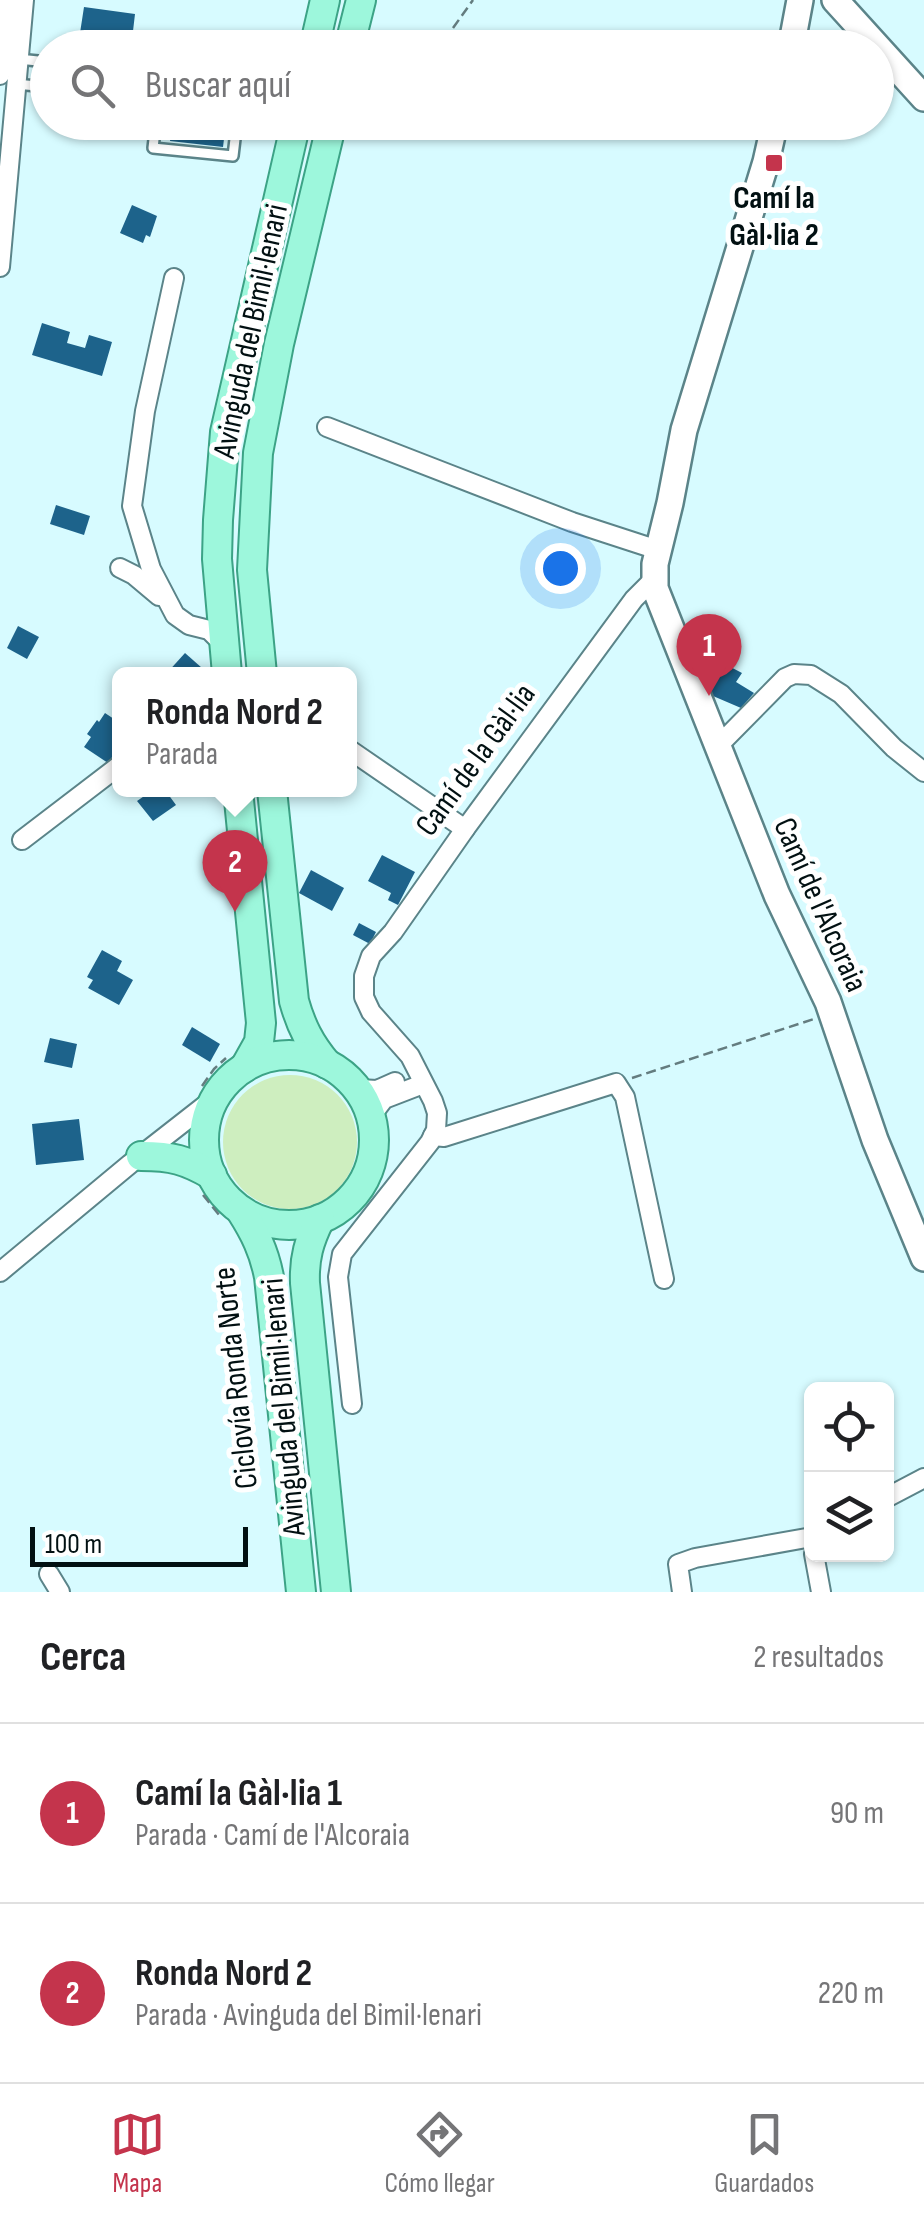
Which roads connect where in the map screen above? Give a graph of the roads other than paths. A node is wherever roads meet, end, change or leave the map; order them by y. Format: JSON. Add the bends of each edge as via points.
{"nodes":[{"id":1,"x":8,"y":0,"type":"edge"},
{"id":2,"x":24,"y":0,"type":"edge"},
{"id":3,"x":325,"y":0,"type":"edge"},
{"id":4,"x":360,"y":0,"type":"edge"},
{"id":5,"x":800,"y":0,"type":"edge"},
{"id":6,"x":836,"y":0,"type":"edge"},
{"id":7,"x":318,"y":30,"type":"edge"},
{"id":8,"x":354,"y":30,"type":"edge"},
{"id":9,"x":795,"y":30,"type":"edge"},
{"id":10,"x":863,"y":30,"type":"edge"},
{"id":11,"x":7,"y":56,"type":"edge"},
{"id":12,"x":894,"y":65,"type":"edge"},
{"id":13,"x":8,"y":80,"type":"edge"},
{"id":14,"x":924,"y":98,"type":"edge"},
{"id":15,"x":154,"y":140,"type":"edge"},
{"id":16,"x":234,"y":140,"type":"edge"},
{"id":17,"x":292,"y":140,"type":"edge"},
{"id":18,"x":328,"y":140,"type":"edge"},
{"id":19,"x":771,"y":140,"type":"edge"},
{"id":20,"x":0,"y":267,"type":"edge"},
{"id":21,"x":174,"y":278,"type":"dead end"},
{"id":22,"x":327,"y":427,"type":"dead end"},
{"id":23,"x":658,"y":550,"type":"junction"},
{"id":24,"x":120,"y":568,"type":"dead end"},
{"id":25,"x":654,"y":578,"type":"junction"},
{"id":26,"x":168,"y":602,"type":"junction"},
{"id":27,"x":224,"y":645,"type":"junction"},
{"id":28,"x":226,"y":667,"type":"edge"},
{"id":29,"x":261,"y":667,"type":"edge"},
{"id":30,"x":718,"y":746,"type":"junction"},
{"id":31,"x":357,"y":755,"type":"edge"},
{"id":32,"x":112,"y":772,"type":"edge"},
{"id":33,"x":924,"y":772,"type":"edge"},
{"id":34,"x":239,"y":797,"type":"edge"},
{"id":35,"x":273,"y":797,"type":"edge"},
{"id":36,"x":465,"y":829,"type":"junction"},
{"id":37,"x":22,"y":840,"type":"dead end"},
{"id":38,"x":236,"y":1061,"type":"junction"},
{"id":39,"x":327,"y":1064,"type":"junction"},
{"id":40,"x":421,"y":1078,"type":"junction"},
{"id":41,"x":358,"y":1089,"type":"junction"},
{"id":42,"x":208,"y":1091,"type":"junction"},
{"id":43,"x":370,"y":1116,"type":"junction"},
{"id":44,"x":433,"y":1136,"type":"junction"},
{"id":45,"x":142,"y":1156,"type":"junction"},
{"id":46,"x":206,"y":1182,"type":"junction"},
{"id":47,"x":232,"y":1214,"type":"junction"},
{"id":48,"x":320,"y":1219,"type":"junction"},
{"id":49,"x":924,"y":1258,"type":"edge"},
{"id":50,"x":0,"y":1272,"type":"edge"},
{"id":51,"x":664,"y":1279,"type":"dead end"},
{"id":52,"x":352,"y":1404,"type":"dead end"},
{"id":53,"x":924,"y":1478,"type":"edge"},
{"id":54,"x":894,"y":1494,"type":"edge"},
{"id":55,"x":804,"y":1540,"type":"edge"},
{"id":56,"x":815,"y":1562,"type":"edge"},
{"id":57,"x":49,"y":1574,"type":"dead end"},
{"id":58,"x":60,"y":1592,"type":"edge"},
{"id":59,"x":301,"y":1592,"type":"edge"},
{"id":60,"x":336,"y":1592,"type":"edge"},
{"id":61,"x":682,"y":1592,"type":"edge"},
{"id":62,"x":821,"y":1592,"type":"edge"}],
"edges":[{"from":1,"to":11,"type":"street"},
{"from":2,"to":11,"type":"street","via":[[21,30]]},
{"from":3,"to":7,"type":"main road"},
{"from":4,"to":8,"type":"main road"},
{"from":5,"to":9,"type":"street"},
{"from":6,"to":10,"type":"street"},
{"from":11,"to":13,"type":"street"},
{"from":12,"to":14,"type":"street"},
{"from":13,"to":20,"type":"street"},
{"from":15,"to":16,"type":"lane","via":[[153,148],[233,156]]},
{"from":17,"to":27,"type":"main road","name":"Avinguda del Bimil·lenari","via":[[225,432],[218,540]]},
{"from":18,"to":29,"type":"main road","name":"Avinguda del Bimil·lenari","via":[[258,453],[252,570]]},
{"from":19,"to":23,"type":"street","via":[[684,430]]},
{"from":21,"to":26,"type":"street","via":[[132,506]]},
{"from":22,"to":23,"type":"street"},
{"from":23,"to":25,"type":"street"},
{"from":24,"to":26,"type":"street"},
{"from":25,"to":30,"type":"street","name":"Camí de l'Alcoraia"},
{"from":25,"to":36,"type":"street","name":"Camí de la Gàl·lia"},
{"from":26,"to":27,"type":"street","via":[[175,615]]},
{"from":27,"to":28,"type":"main road","name":"Avinguda del Bimil·lenari"},
{"from":30,"to":33,"type":"street","via":[[785,678],[811,675],[841,694]]},
{"from":30,"to":49,"type":"street","name":"Camí de l'Alcoraia","via":[[832,1013],[874,1140]]},
{"from":31,"to":36,"type":"street"},
{"from":32,"to":37,"type":"street"},
{"from":34,"to":38,"type":"main road","via":[[261,1023],[259,1042]]},
{"from":35,"to":39,"type":"main road","via":[[294,1001]]},
{"from":36,"to":40,"type":"street","name":"Camí de la Gàl·lia","via":[[364,976],[371,1012]]},
{"from":38,"to":39,"type":"main road","via":[[298,1055]]},
{"from":38,"to":42,"type":"main road","via":[[230,1079]]},
{"from":39,"to":41,"type":"main road"},
{"from":40,"to":41,"type":"street"},
{"from":40,"to":43,"type":"street","via":[[384,1099]]},
{"from":40,"to":44,"type":"street","name":"Camí de la Gàl·lia","via":[[437,1113]]},
{"from":41,"to":43,"type":"main road"},
{"from":42,"to":45,"type":"street"},
{"from":42,"to":46,"type":"main road"},
{"from":43,"to":48,"type":"main road","via":[[374,1142],[367,1174],[348,1202]]},
{"from":44,"to":51,"type":"street","via":[[616,1083],[625,1096]]},
{"from":44,"to":52,"type":"street","via":[[342,1254],[338,1276]]},
{"from":45,"to":46,"type":"main road","via":[[186,1161]]},
{"from":45,"to":50,"type":"street"},
{"from":46,"to":47,"type":"main road","via":[[226,1197]]},
{"from":47,"to":48,"type":"main road","via":[[276,1224]]},
{"from":47,"to":59,"type":"main road","name":"Avinguda del Bimil·lenari","via":[[256,1234],[270,1277]]},
{"from":48,"to":60,"type":"main road","name":"Avinguda del Bimil·lenari","via":[[304,1267]]},
{"from":53,"to":54,"type":"street"},
{"from":55,"to":61,"type":"street","via":[[678,1564]]},
{"from":56,"to":62,"type":"street"},
{"from":57,"to":58,"type":"street"}]}
